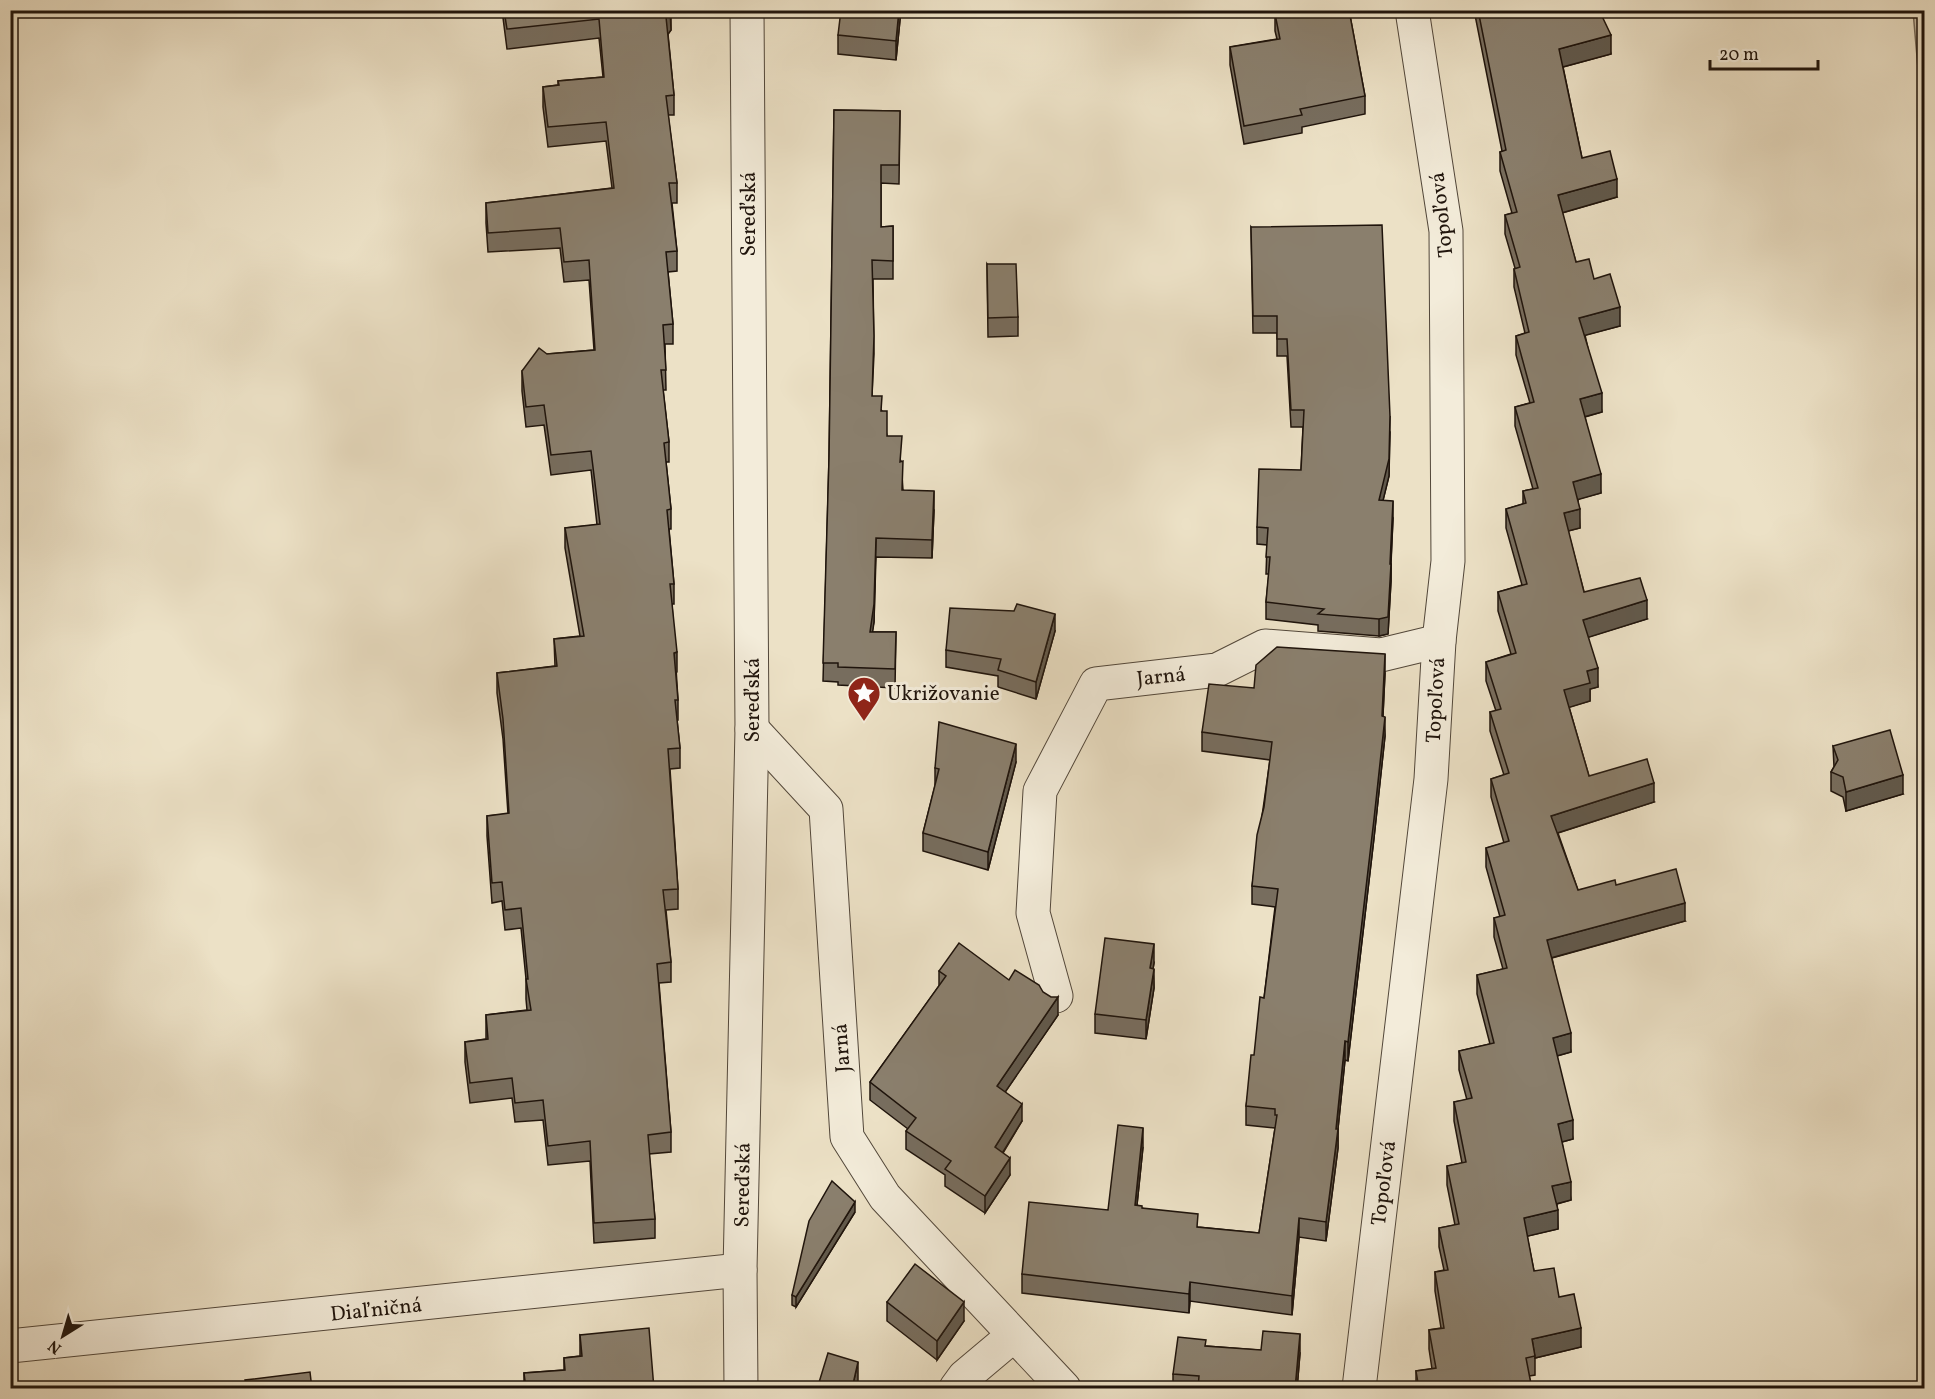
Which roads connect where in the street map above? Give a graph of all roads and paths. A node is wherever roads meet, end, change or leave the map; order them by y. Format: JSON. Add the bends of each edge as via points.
{"nodes":[{"id":1,"x":747,"y":10,"type":"edge"},
{"id":2,"x":1412,"y":10,"type":"edge"},
{"id":3,"x":1439,"y":641,"type":"junction"},
{"id":4,"x":752,"y":729,"type":"junction"},
{"id":5,"x":1056,"y":996,"type":"edge"},
{"id":6,"x":740,"y":1270,"type":"junction"},
{"id":7,"x":1014,"y":1335,"type":"junction"},
{"id":8,"x":10,"y":1346,"type":"edge"},
{"id":9,"x":741,"y":1389,"type":"edge"},
{"id":10,"x":956,"y":1389,"type":"edge"},
{"id":11,"x":1064,"y":1389,"type":"edge"},
{"id":12,"x":1359,"y":1389,"type":"edge"}],
"edges":[{"from":1,"to":4,"type":"street","name":"Sereďská"},
{"from":2,"to":3,"type":"street","name":"Topoľová","via":[[1446,231],[1448,561]]},
{"from":3,"to":5,"type":"street","name":"Jarná","via":[[1381,655],[1265,645],[1217,670],[1096,684],[1040,791],[1033,913]]},
{"from":3,"to":12,"type":"street","name":"Topoľová","via":[[1431,779]]},
{"from":4,"to":6,"type":"street","name":"Sereďská"},
{"from":4,"to":7,"type":"street","name":"Jarná","via":[[826,809],[847,1137],[885,1197]]},
{"from":6,"to":8,"type":"street","name":"Diaľničná"},
{"from":6,"to":9,"type":"street","name":"Sereďská"},
{"from":7,"to":10,"type":"street","via":[[964,1377]]},
{"from":7,"to":11,"type":"street","name":"Jarná"}]}
